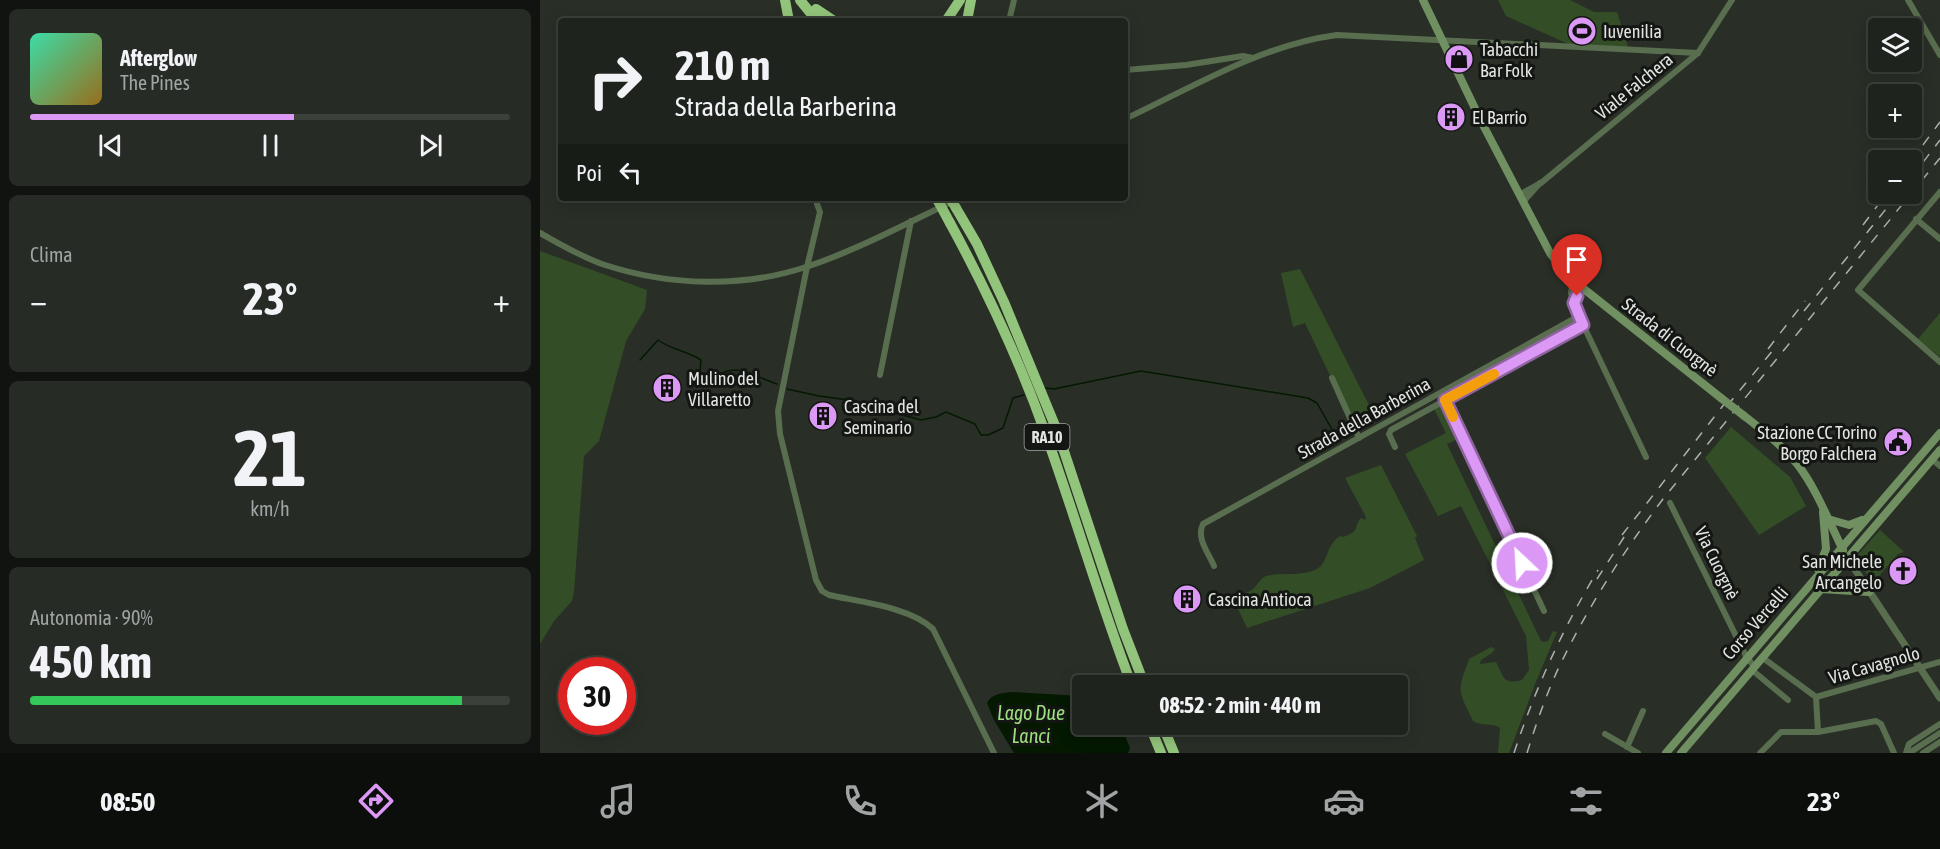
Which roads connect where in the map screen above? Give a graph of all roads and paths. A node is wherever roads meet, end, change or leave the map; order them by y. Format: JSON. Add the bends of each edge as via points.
{"nodes":[{"id":1,"x":785,"y":0,"type":"edge"},
{"id":2,"x":800,"y":0,"type":"edge"},
{"id":3,"x":960,"y":0,"type":"edge"},
{"id":4,"x":971,"y":0,"type":"edge"},
{"id":5,"x":1014,"y":0,"type":"edge"},
{"id":6,"x":1423,"y":0,"type":"edge"},
{"id":7,"x":1732,"y":0,"type":"edge"},
{"id":8,"x":1918,"y":0,"type":"edge"},
{"id":9,"x":1910,"y":2,"type":"edge"},
{"id":10,"x":812,"y":4,"type":"edge"},
{"id":11,"x":788,"y":18,"type":"edge"},
{"id":12,"x":815,"y":18,"type":"edge"},
{"id":13,"x":823,"y":18,"type":"edge"},
{"id":14,"x":830,"y":18,"type":"edge"},
{"id":15,"x":948,"y":18,"type":"edge"},
{"id":16,"x":968,"y":18,"type":"edge"},
{"id":17,"x":1010,"y":18,"type":"edge"},
{"id":18,"x":1442,"y":40,"type":"junction"},
{"id":19,"x":1698,"y":53,"type":"junction"},
{"id":20,"x":1940,"y":55,"type":"edge"},
{"id":21,"x":1254,"y":58,"type":"junction"},
{"id":22,"x":1128,"y":70,"type":"edge"},
{"id":23,"x":1128,"y":118,"type":"edge"},
{"id":24,"x":1940,"y":192,"type":"edge"},
{"id":25,"x":1521,"y":198,"type":"junction"},
{"id":26,"x":938,"y":201,"type":"edge"},
{"id":27,"x":817,"y":204,"type":"dead end"},
{"id":28,"x":956,"y":204,"type":"edge"},
{"id":29,"x":1916,"y":219,"type":"junction"},
{"id":30,"x":911,"y":221,"type":"junction"},
{"id":31,"x":540,"y":233,"type":"edge"},
{"id":32,"x":1940,"y":239,"type":"edge"},
{"id":33,"x":807,"y":267,"type":"junction"},
{"id":34,"x":1573,"y":279,"type":"junction"},
{"id":35,"x":1584,"y":289,"type":"junction"},
{"id":36,"x":1574,"y":303,"type":"junction"},
{"id":37,"x":1579,"y":316,"type":"junction"},
{"id":38,"x":1583,"y":325,"type":"junction"},
{"id":39,"x":1940,"y":362,"type":"edge"},
{"id":40,"x":880,"y":375,"type":"dead end"},
{"id":41,"x":1332,"y":378,"type":"dead end"},
{"id":42,"x":1445,"y":400,"type":"junction"},
{"id":43,"x":1940,"y":433,"type":"edge"},
{"id":44,"x":1359,"y":438,"type":"junction"},
{"id":45,"x":1395,"y":447,"type":"dead end"},
{"id":46,"x":1940,"y":450,"type":"edge"},
{"id":47,"x":1646,"y":457,"type":"dead end"},
{"id":48,"x":1932,"y":459,"type":"junction"},
{"id":49,"x":1940,"y":466,"type":"edge"},
{"id":50,"x":1670,"y":503,"type":"dead end"},
{"id":51,"x":1823,"y":508,"type":"junction"},
{"id":52,"x":1870,"y":514,"type":"junction"},
{"id":53,"x":1828,"y":519,"type":"junction"},
{"id":54,"x":1842,"y":547,"type":"junction"},
{"id":55,"x":1848,"y":559,"type":"junction"},
{"id":56,"x":1214,"y":566,"type":"dead end"},
{"id":57,"x":1812,"y":582,"type":"junction"},
{"id":58,"x":1821,"y":589,"type":"junction"},
{"id":59,"x":1869,"y":592,"type":"junction"},
{"id":60,"x":1544,"y":611,"type":"dead end"},
{"id":61,"x":1127,"y":657,"type":"junction"},
{"id":62,"x":1746,"y":658,"type":"junction"},
{"id":63,"x":1763,"y":658,"type":"junction"},
{"id":64,"x":1940,"y":662,"type":"edge"},
{"id":65,"x":1920,"y":667,"type":"junction"},
{"id":66,"x":1754,"y":669,"type":"junction"},
{"id":67,"x":1130,"y":675,"type":"edge"},
{"id":68,"x":1139,"y":675,"type":"edge"},
{"id":69,"x":1816,"y":697,"type":"junction"},
{"id":70,"x":1940,"y":698,"type":"edge"},
{"id":71,"x":1788,"y":700,"type":"dead end"},
{"id":72,"x":1643,"y":711,"type":"dead end"},
{"id":73,"x":1940,"y":724,"type":"edge"},
{"id":74,"x":1818,"y":732,"type":"junction"},
{"id":75,"x":1940,"y":733,"type":"edge"},
{"id":76,"x":1605,"y":734,"type":"dead end"},
{"id":77,"x":1154,"y":735,"type":"edge"},
{"id":78,"x":1167,"y":735,"type":"edge"},
{"id":79,"x":1940,"y":742,"type":"edge"},
{"id":80,"x":1626,"y":747,"type":"junction"},
{"id":81,"x":994,"y":753,"type":"edge"},
{"id":82,"x":1161,"y":753,"type":"edge"},
{"id":83,"x":1174,"y":753,"type":"edge"},
{"id":84,"x":1638,"y":753,"type":"edge"},
{"id":85,"x":1666,"y":753,"type":"edge"},
{"id":86,"x":1681,"y":753,"type":"edge"},
{"id":87,"x":1760,"y":753,"type":"edge"},
{"id":88,"x":1894,"y":753,"type":"edge"},
{"id":89,"x":1908,"y":753,"type":"edge"},
{"id":90,"x":1923,"y":753,"type":"edge"}],
"edges":[{"from":1,"to":11,"type":"highway"},
{"from":2,"to":12,"type":"highway"},
{"from":3,"to":15,"type":"highway"},
{"from":4,"to":16,"type":"highway"},
{"from":5,"to":17,"type":"street"},
{"from":6,"to":18,"type":"main road","name":"Strada di Cuorgnè"},
{"from":7,"to":19,"type":"street","name":"Viale Falchera"},
{"from":8,"to":9,"type":"street"},
{"from":9,"to":20,"type":"street"},
{"from":10,"to":13,"type":"highway"},
{"from":10,"to":14,"type":"highway"},
{"from":18,"to":19,"type":"street"},
{"from":18,"to":21,"type":"street","via":[[1337,35]]},
{"from":18,"to":25,"type":"main road","name":"Strada di Cuorgnè"},
{"from":19,"to":25,"type":"street","name":"Viale Falchera"},
{"from":21,"to":22,"type":"street","via":[[1243,56]]},
{"from":21,"to":23,"type":"street"},
{"from":24,"to":29,"type":"street"},
{"from":25,"to":34,"type":"main road","name":"Strada di Cuorgnè","via":[[1545,245]]},
{"from":26,"to":61,"type":"highway","number":"RA10","bridge":true,"via":[[1007,336]]},
{"from":27,"to":33,"type":"street","via":[[820,212]]},
{"from":28,"to":30,"type":"street"},
{"from":28,"to":61,"type":"highway","number":"RA10","via":[[1005,302],[1058,434]]},
{"from":29,"to":32,"type":"street"},
{"from":29,"to":39,"type":"street","via":[[1858,290]]},
{"from":30,"to":33,"type":"street"},
{"from":30,"to":40,"type":"street"},
{"from":31,"to":33,"type":"street","via":[[604,265],[690,282],[749,280]]},
{"from":33,"to":81,"type":"street","via":[[778,411],[780,434],[816,580],[829,595],[892,609],[926,622]]},
{"from":34,"to":35,"type":"main road","name":"Strada di Cuorgnè"},
{"from":34,"to":36,"type":"street"},
{"from":35,"to":36,"type":"street"},
{"from":35,"to":51,"type":"main road","name":"Strada di Cuorgnè","bridge":true,"via":[[1788,454]]},
{"from":36,"to":37,"type":"street"},
{"from":37,"to":38,"type":"street"},
{"from":37,"to":44,"type":"street","name":"Strada della Barberina"},
{"from":38,"to":42,"type":"street","name":"Strada della Barberina"},
{"from":38,"to":47,"type":"street"},
{"from":41,"to":44,"type":"street"},
{"from":42,"to":45,"type":"street","name":"Strada della Barberina","via":[[1391,430]]},
{"from":42,"to":60,"type":"street","name":"Strada della Barberina"},
{"from":43,"to":52,"type":"main road","name":"Corso Vercelli"},
{"from":44,"to":56,"type":"street","name":"Strada della Barberina","via":[[1203,524],[1201,539]]},
{"from":46,"to":48,"type":"main road","name":"Corso Vercelli"},
{"from":48,"to":49,"type":"street"},
{"from":48,"to":55,"type":"main road","name":"Corso Vercelli"},
{"from":50,"to":62,"type":"street","name":"Via Cuorgnè"},
{"from":51,"to":53,"type":"main road","name":"Strada di Cuorgnè"},
{"from":51,"to":57,"type":"main road","via":[[1826,549]]},
{"from":52,"to":53,"type":"main road","via":[[1853,524]]},
{"from":52,"to":54,"type":"main road","name":"Corso Vercelli"},
{"from":53,"to":54,"type":"main road","name":"Strada di Cuorgnè"},
{"from":54,"to":55,"type":"main road","name":"Strada di Cuorgnè"},
{"from":54,"to":57,"type":"main road","name":"Corso Vercelli"},
{"from":55,"to":58,"type":"main road","name":"Corso Vercelli"},
{"from":55,"to":59,"type":"street"},
{"from":57,"to":62,"type":"main road","name":"Corso Vercelli"},
{"from":58,"to":59,"type":"main road"},
{"from":58,"to":63,"type":"main road","name":"Corso Vercelli"},
{"from":59,"to":65,"type":"street"},
{"from":61,"to":67,"type":"highway","number":"RA10"},
{"from":61,"to":68,"type":"highway","number":"RA10"},
{"from":62,"to":66,"type":"street","name":"Via Cuorgnè"},
{"from":62,"to":85,"type":"main road","name":"Corso Vercelli"},
{"from":63,"to":66,"type":"main road","name":"Corso Vercelli"},
{"from":63,"to":69,"type":"street","name":"Via Cavagnolo"},
{"from":64,"to":65,"type":"street","name":"Via Cavagnolo"},
{"from":65,"to":69,"type":"street","name":"Via Cavagnolo"},
{"from":65,"to":70,"type":"street"},
{"from":66,"to":71,"type":"street","name":"Via Cuorgnè"},
{"from":66,"to":86,"type":"main road","name":"Corso Vercelli"},
{"from":69,"to":74,"type":"street","name":"Via Cavagnolo"},
{"from":72,"to":80,"type":"street"},
{"from":73,"to":89,"type":"street","via":[[1909,744]]},
{"from":74,"to":87,"type":"street","via":[[1781,732]]},
{"from":74,"to":88,"type":"street","via":[[1876,721]]},
{"from":75,"to":89,"type":"street"},
{"from":76,"to":80,"type":"street"},
{"from":77,"to":82,"type":"highway"},
{"from":78,"to":83,"type":"highway"},
{"from":79,"to":90,"type":"street"},
{"from":80,"to":84,"type":"street"}]}
